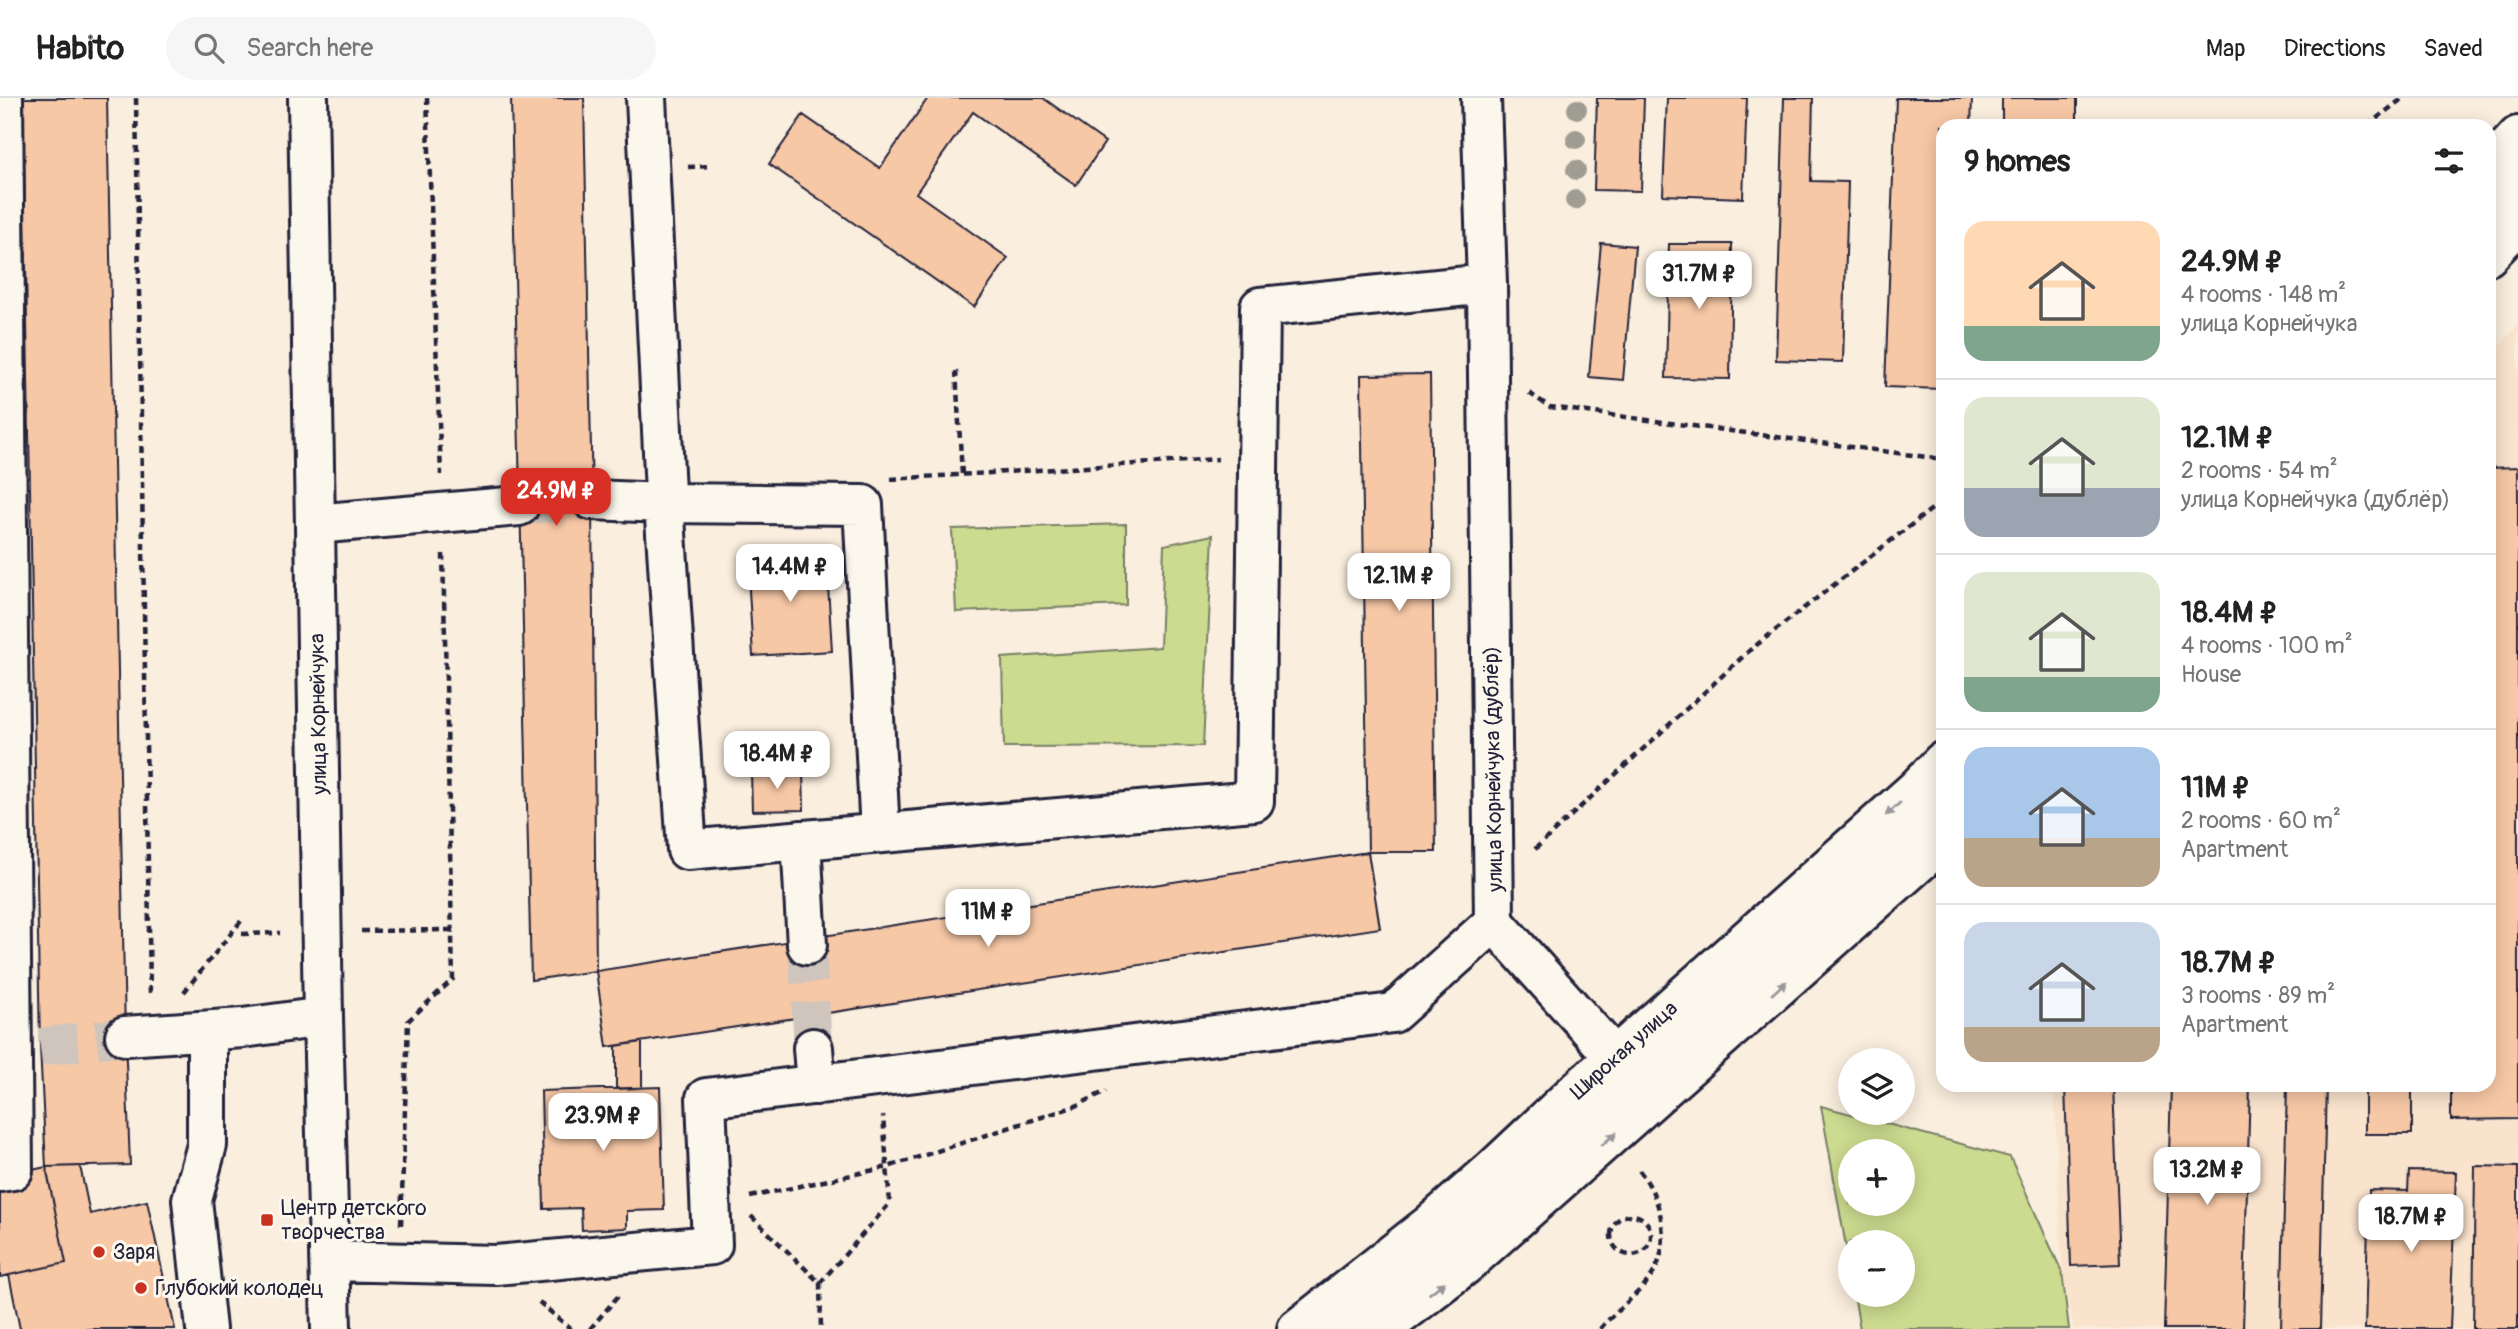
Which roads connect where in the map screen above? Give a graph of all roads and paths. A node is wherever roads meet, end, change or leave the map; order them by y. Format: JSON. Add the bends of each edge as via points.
{"nodes":[{"id":1,"x":3,"y":98,"type":"edge"},
{"id":2,"x":136,"y":98,"type":"edge"},
{"id":3,"x":308,"y":98,"type":"edge"},
{"id":4,"x":427,"y":98,"type":"edge"},
{"id":5,"x":646,"y":98,"type":"edge"},
{"id":6,"x":1481,"y":98,"type":"edge"},
{"id":7,"x":2403,"y":98,"type":"edge"},
{"id":8,"x":2376,"y":119,"type":"edge"},
{"id":9,"x":2518,"y":136,"type":"edge"},
{"id":10,"x":2496,"y":160,"type":"edge"},
{"id":11,"x":2518,"y":178,"type":"edge"},
{"id":12,"x":2496,"y":202,"type":"edge"},
{"id":13,"x":2518,"y":224,"type":"edge"},
{"id":14,"x":2496,"y":247,"type":"edge"},
{"id":15,"x":1487,"y":284,"type":"junction"},
{"id":16,"x":1488,"y":365,"type":"junction"},
{"id":17,"x":956,"y":371,"type":"dead end"},
{"id":18,"x":1257,"y":456,"type":"junction"},
{"id":19,"x":1936,"y":458,"type":"edge"},
{"id":20,"x":962,"y":475,"type":"junction"},
{"id":21,"x":881,"y":480,"type":"dead end"},
{"id":22,"x":593,"y":500,"type":"tunnel mouth"},
{"id":23,"x":664,"y":503,"type":"junction"},
{"id":24,"x":519,"y":506,"type":"tunnel mouth"},
{"id":25,"x":1936,"y":506,"type":"edge"},
{"id":26,"x":442,"y":514,"type":"junction"},
{"id":27,"x":315,"y":524,"type":"junction"},
{"id":28,"x":1936,"y":768,"type":"edge"},
{"id":29,"x":1936,"y":803,"type":"edge"},
{"id":30,"x":880,"y":833,"type":"junction"},
{"id":31,"x":801,"y":840,"type":"junction"},
{"id":32,"x":1936,"y":847,"type":"edge"},
{"id":33,"x":1495,"y":903,"type":"junction"},
{"id":34,"x":241,"y":921,"type":"dead end"},
{"id":35,"x":451,"y":930,"type":"junction"},
{"id":36,"x":360,"y":932,"type":"dead end"},
{"id":37,"x":280,"y":933,"type":"dead end"},
{"id":38,"x":242,"y":934,"type":"dead end"},
{"id":39,"x":807,"y":944,"type":"tunnel mouth"},
{"id":40,"x":323,"y":1017,"type":"junction"},
{"id":41,"x":207,"y":1031,"type":"junction"},
{"id":42,"x":138,"y":1035,"type":"junction"},
{"id":43,"x":813,"y":1048,"type":"tunnel mouth"},
{"id":44,"x":1612,"y":1060,"type":"junction"},
{"id":45,"x":879,"y":1077,"type":"junction"},
{"id":46,"x":816,"y":1085,"type":"junction"},
{"id":47,"x":1112,"y":1087,"type":"dead end"},
{"id":48,"x":1629,"y":1158,"type":"dead end"},
{"id":49,"x":887,"y":1167,"type":"junction"},
{"id":50,"x":0,"y":1172,"type":"edge"},
{"id":51,"x":723,"y":1203,"type":"junction"},
{"id":52,"x":1663,"y":1235,"type":"junction"},
{"id":53,"x":1652,"y":1237,"type":"junction"},
{"id":54,"x":330,"y":1261,"type":"junction"},
{"id":55,"x":399,"y":1262,"type":"junction"},
{"id":56,"x":820,"y":1283,"type":"junction"},
{"id":57,"x":206,"y":1329,"type":"edge"},
{"id":58,"x":331,"y":1329,"type":"edge"},
{"id":59,"x":821,"y":1329,"type":"edge"},
{"id":60,"x":1297,"y":1329,"type":"edge"},
{"id":61,"x":1337,"y":1329,"type":"edge"},
{"id":62,"x":1382,"y":1329,"type":"edge"},
{"id":63,"x":1600,"y":1329,"type":"edge"}],
"edges":[{"from":1,"to":50,"type":"street","via":[[26,1046],[13,1170]]},
{"from":2,"to":42,"type":"path"},
{"from":3,"to":27,"type":"street","name":"улица Корнейчука"},
{"from":4,"to":26,"type":"path"},
{"from":5,"to":23,"type":"street"},
{"from":6,"to":15,"type":"street","name":"улица Корнейчука (дублёр)"},
{"from":7,"to":8,"type":"path"},
{"from":9,"to":10,"type":"street"},
{"from":11,"to":12,"type":"street"},
{"from":13,"to":14,"type":"street"},
{"from":15,"to":16,"type":"street","name":"улица Корнейчука (дублёр)"},
{"from":15,"to":18,"type":"street","via":[[1260,307]]},
{"from":16,"to":19,"type":"path","via":[[1550,407]]},
{"from":16,"to":33,"type":"street","name":"улица Корнейчука (дублёр)"},
{"from":17,"to":20,"type":"path"},
{"from":18,"to":20,"type":"path"},
{"from":18,"to":30,"type":"street","via":[[1254,801]]},
{"from":20,"to":21,"type":"path"},
{"from":22,"to":23,"type":"street"},
{"from":23,"to":30,"type":"street","via":[[863,505]]},
{"from":23,"to":31,"type":"street","via":[[687,850]]},
{"from":24,"to":26,"type":"street"},
{"from":25,"to":33,"type":"path","via":[[1750,650]]},
{"from":26,"to":27,"type":"street"},
{"from":26,"to":35,"type":"path"},
{"from":27,"to":40,"type":"street","name":"улица Корнейчука"},
{"from":28,"to":44,"type":"street","name":"Широкая улица","one_way":true},
{"from":29,"to":61,"type":"street","name":"Широкая улица","via":[[1633,1078]]},
{"from":30,"to":31,"type":"street"},
{"from":31,"to":39,"type":"street"},
{"from":62,"to":32,"type":"street","one_way":true,"via":[[1475,1257]]},
{"from":33,"to":44,"type":"street","name":"улица Корнейчука (дублёр)"},
{"from":33,"to":45,"type":"street","via":[[1393,1013]]},
{"from":34,"to":42,"type":"path"},
{"from":35,"to":36,"type":"path"},
{"from":35,"to":55,"type":"path","via":[[453,979],[408,1021]]},
{"from":37,"to":38,"type":"path"},
{"from":40,"to":41,"type":"street"},
{"from":40,"to":54,"type":"street","name":"улица Корнейчука"},
{"from":41,"to":42,"type":"street"},
{"from":41,"to":57,"type":"street","via":[[207,1144],[192,1200]]},
{"from":43,"to":46,"type":"street"},
{"from":44,"to":60,"type":"street","name":"Широкая улица","via":[[1428,1226]]},
{"from":45,"to":46,"type":"street"},
{"from":45,"to":49,"type":"path"},
{"from":46,"to":51,"type":"street","via":[[706,1098]]},
{"from":47,"to":49,"type":"path","via":[[1076,1106]]},
{"from":48,"to":52,"type":"path","via":[[1658,1202]]},
{"from":49,"to":51,"type":"path"},
{"from":49,"to":56,"type":"path","via":[[890,1202]]},
{"from":51,"to":55,"type":"street","via":[[712,1245],[496,1265]]},
{"from":51,"to":56,"type":"path"},
{"from":52,"to":53,"type":"path"},
{"from":52,"to":63,"type":"path","via":[[1651,1277]]},
{"from":53,"to":53,"type":"path","via":[[1640,1216],[1626,1214],[1616,1221],[1611,1233],[1613,1245],[1623,1254],[1635,1255],[1647,1248]]},
{"from":54,"to":55,"type":"street"},
{"from":54,"to":58,"type":"street","name":"улица Корнейчука"},
{"from":56,"to":59,"type":"path"}]}
